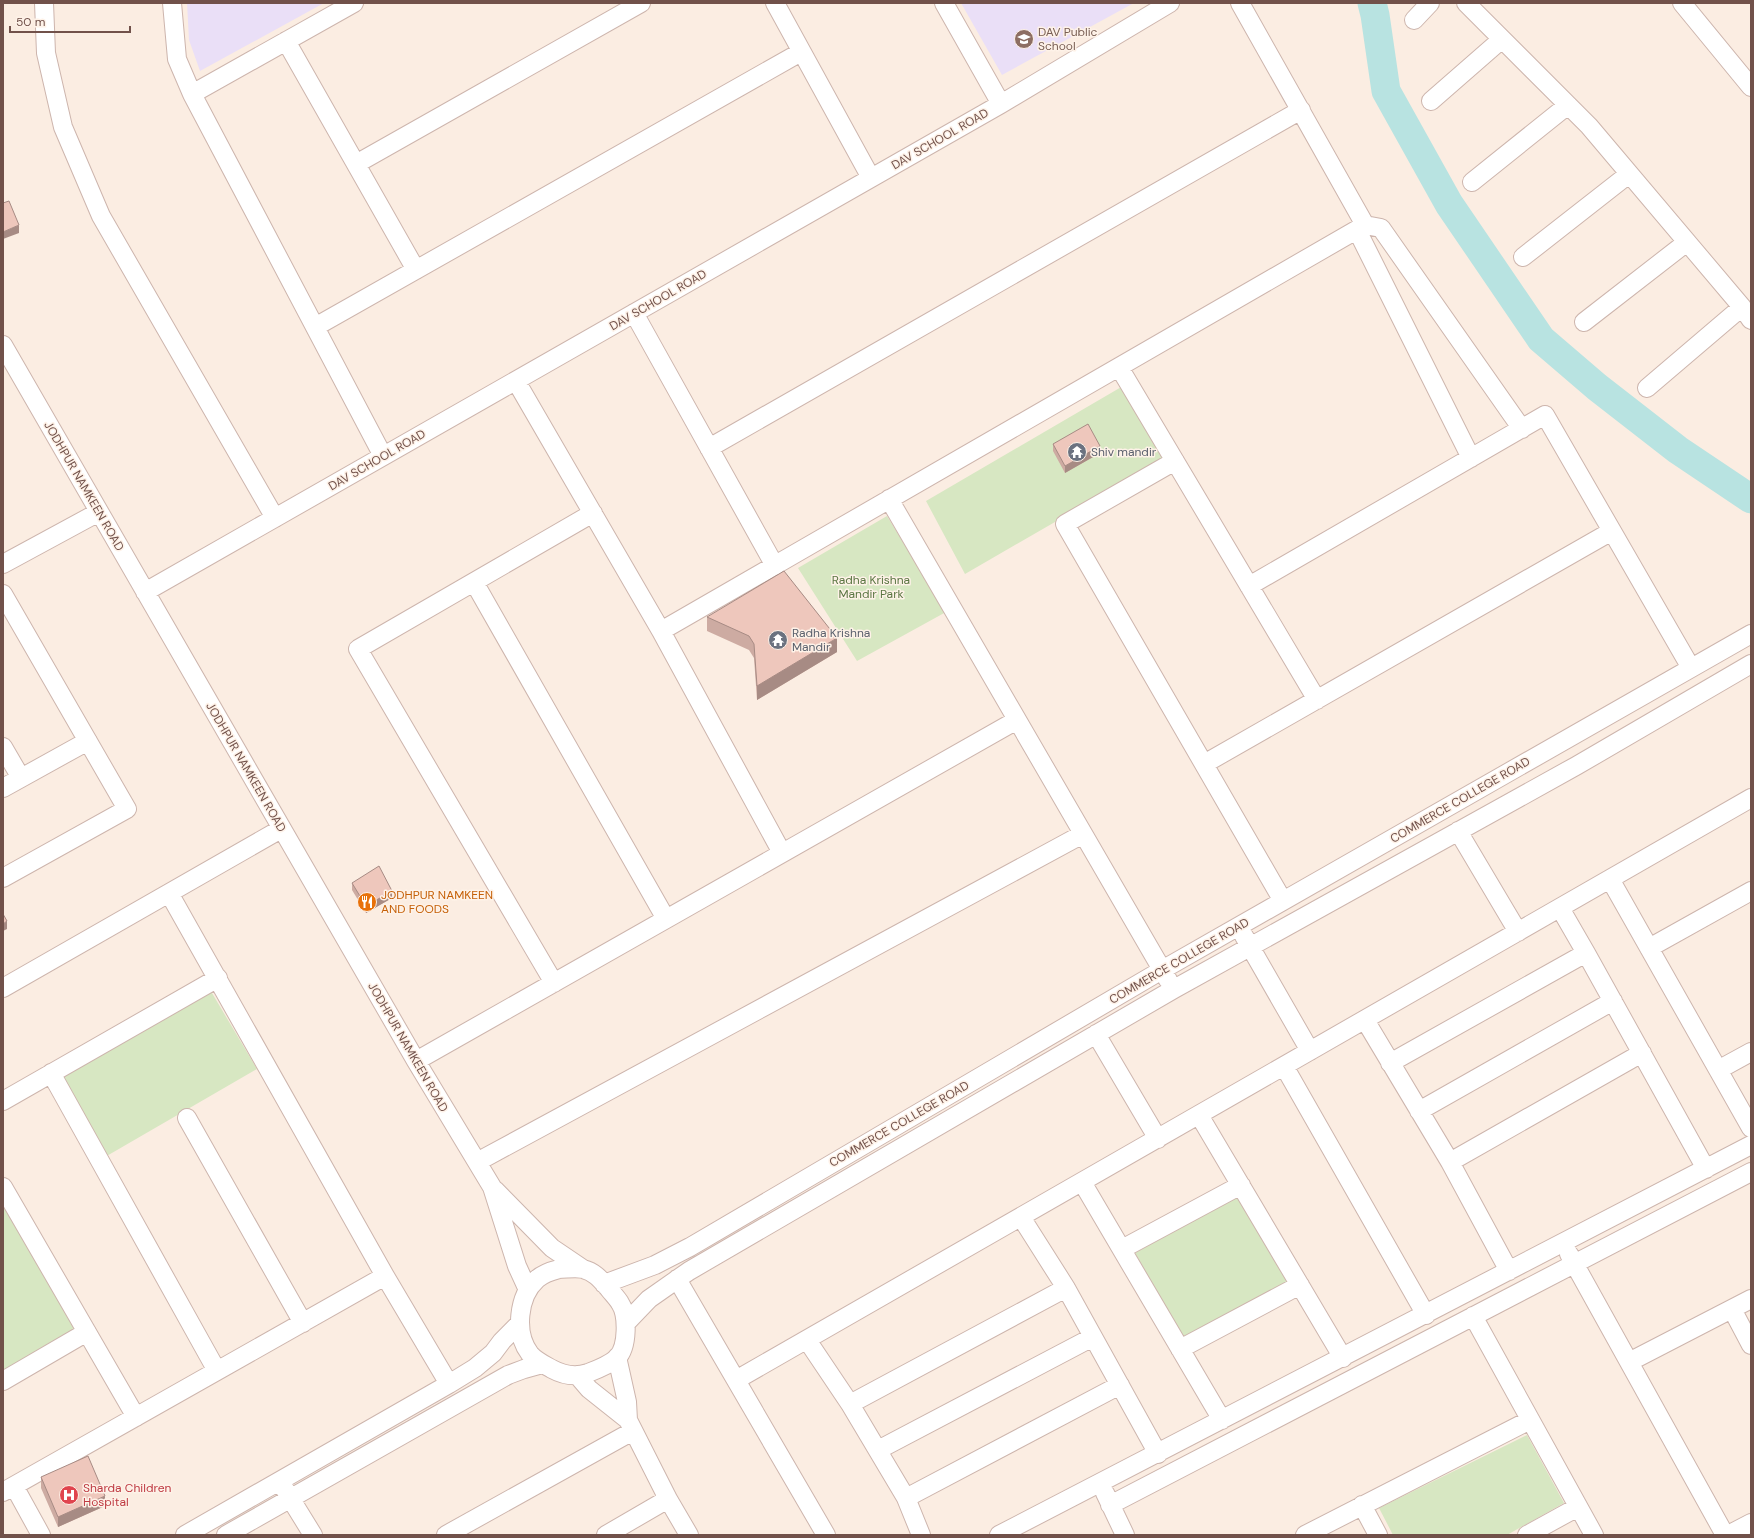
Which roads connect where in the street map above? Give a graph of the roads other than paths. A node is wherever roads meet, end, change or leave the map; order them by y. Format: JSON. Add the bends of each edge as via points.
{"nodes":[{"id":1,"x":44,"y":3,"type":"edge"},
{"id":2,"x":172,"y":3,"type":"edge"},
{"id":3,"x":354,"y":3,"type":"edge"},
{"id":4,"x":641,"y":3,"type":"edge"},
{"id":5,"x":775,"y":3,"type":"edge"},
{"id":6,"x":944,"y":3,"type":"edge"},
{"id":7,"x":1170,"y":3,"type":"edge"},
{"id":8,"x":1240,"y":3,"type":"edge"},
{"id":9,"x":1430,"y":3,"type":"edge"},
{"id":10,"x":1466,"y":3,"type":"edge"},
{"id":11,"x":1682,"y":3,"type":"edge"},
{"id":12,"x":1414,"y":20,"type":"dead end"},
{"id":13,"x":1502,"y":39,"type":"junction"},
{"id":14,"x":286,"y":41,"type":"junction"},
{"id":15,"x":801,"y":52,"type":"junction"},
{"id":16,"x":1751,"y":87,"type":"edge"},
{"id":17,"x":192,"y":94,"type":"junction"},
{"id":18,"x":1431,"y":101,"type":"dead end"},
{"id":19,"x":1001,"y":104,"type":"junction"},
{"id":20,"x":1568,"y":105,"type":"junction"},
{"id":21,"x":1301,"y":110,"type":"junction"},
{"id":22,"x":356,"y":164,"type":"junction"},
{"id":23,"x":1629,"y":174,"type":"junction"},
{"id":24,"x":871,"y":178,"type":"junction"},
{"id":25,"x":1472,"y":182,"type":"dead end"},
{"id":26,"x":1361,"y":227,"type":"junction"},
{"id":27,"x":1687,"y":242,"type":"junction"},
{"id":28,"x":1523,"y":257,"type":"dead end"},
{"id":29,"x":416,"y":270,"type":"junction"},
{"id":30,"x":634,"y":313,"type":"junction"},
{"id":31,"x":1746,"y":313,"type":"edge"},
{"id":32,"x":1584,"y":322,"type":"dead end"},
{"id":33,"x":314,"y":327,"type":"junction"},
{"id":34,"x":3,"y":345,"type":"edge"},
{"id":35,"x":1119,"y":367,"type":"junction"},
{"id":36,"x":516,"y":380,"type":"junction"},
{"id":37,"x":1647,"y":388,"type":"dead end"},
{"id":38,"x":1522,"y":429,"type":"junction"},
{"id":39,"x":709,"y":448,"type":"junction"},
{"id":40,"x":383,"y":456,"type":"junction"},
{"id":41,"x":1471,"y":458,"type":"junction"},
{"id":42,"x":1175,"y":461,"type":"junction"},
{"id":43,"x":889,"y":499,"type":"junction"},
{"id":44,"x":99,"y":512,"type":"junction"},
{"id":45,"x":593,"y":513,"type":"junction"},
{"id":46,"x":275,"y":518,"type":"junction"},
{"id":47,"x":1612,"y":531,"type":"junction"},
{"id":48,"x":3,"y":564,"type":"edge"},
{"id":49,"x":774,"y":566,"type":"junction"},
{"id":50,"x":474,"y":582,"type":"junction"},
{"id":51,"x":1249,"y":586,"type":"junction"},
{"id":52,"x":145,"y":592,"type":"junction"},
{"id":53,"x":3,"y":594,"type":"edge"},
{"id":54,"x":661,"y":631,"type":"junction"},
{"id":55,"x":1751,"y":634,"type":"edge"},
{"id":56,"x":1751,"y":664,"type":"edge"},
{"id":57,"x":1691,"y":668,"type":"junction"},
{"id":58,"x":1316,"y":700,"type":"junction"},
{"id":59,"x":1017,"y":720,"type":"junction"},
{"id":60,"x":88,"y":741,"type":"junction"},
{"id":61,"x":3,"y":747,"type":"edge"},
{"id":62,"x":1204,"y":764,"type":"junction"},
{"id":63,"x":21,"y":778,"type":"junction"},
{"id":64,"x":3,"y":788,"type":"edge"},
{"id":65,"x":1751,"y":798,"type":"edge"},
{"id":66,"x":281,"y":829,"type":"junction"},
{"id":67,"x":1458,"y":831,"type":"junction"},
{"id":68,"x":1083,"y":834,"type":"junction"},
{"id":69,"x":782,"y":854,"type":"junction"},
{"id":70,"x":3,"y":878,"type":"edge"},
{"id":71,"x":1610,"y":880,"type":"junction"},
{"id":72,"x":1751,"y":891,"type":"edge"},
{"id":73,"x":169,"y":893,"type":"junction"},
{"id":74,"x":1283,"y":901,"type":"junction"},
{"id":75,"x":1560,"y":908,"type":"junction"},
{"id":76,"x":666,"y":919,"type":"junction"},
{"id":77,"x":1239,"y":927,"type":"junction"},
{"id":78,"x":1518,"y":932,"type":"junction"},
{"id":79,"x":1250,"y":947,"type":"junction"},
{"id":80,"x":1649,"y":948,"type":"junction"},
{"id":81,"x":1586,"y":953,"type":"junction"},
{"id":82,"x":1162,"y":970,"type":"junction"},
{"id":83,"x":218,"y":978,"type":"junction"},
{"id":84,"x":554,"y":983,"type":"junction"},
{"id":85,"x":3,"y":988,"type":"edge"},
{"id":86,"x":1174,"y":989,"type":"junction"},
{"id":87,"x":1613,"y":1001,"type":"junction"},
{"id":88,"x":1365,"y":1020,"type":"junction"},
{"id":89,"x":1096,"y":1034,"type":"junction"},
{"id":90,"x":1310,"y":1051,"type":"junction"},
{"id":91,"x":1751,"y":1052,"type":"edge"},
{"id":92,"x":1642,"y":1053,"type":"junction"},
{"id":93,"x":416,"y":1061,"type":"junction"},
{"id":94,"x":1390,"y":1063,"type":"junction"},
{"id":95,"x":1284,"y":1066,"type":"junction"},
{"id":96,"x":1718,"y":1070,"type":"junction"},
{"id":97,"x":51,"y":1073,"type":"junction"},
{"id":98,"x":3,"y":1101,"type":"edge"},
{"id":99,"x":1419,"y":1111,"type":"junction"},
{"id":100,"x":1199,"y":1115,"type":"junction"},
{"id":101,"x":187,"y":1118,"type":"dead end"},
{"id":102,"x":1751,"y":1128,"type":"edge"},
{"id":103,"x":1158,"y":1138,"type":"junction"},
{"id":104,"x":1751,"y":1145,"type":"edge"},
{"id":105,"x":476,"y":1162,"type":"junction"},
{"id":106,"x":1450,"y":1162,"type":"junction"},
{"id":107,"x":1706,"y":1169,"type":"junction"},
{"id":108,"x":1751,"y":1172,"type":"edge"},
{"id":109,"x":1082,"y":1182,"type":"junction"},
{"id":110,"x":1241,"y":1185,"type":"junction"},
{"id":111,"x":3,"y":1187,"type":"edge"},
{"id":112,"x":492,"y":1187,"type":"junction"},
{"id":113,"x":1021,"y":1217,"type":"junction"},
{"id":114,"x":1563,"y":1243,"type":"junction"},
{"id":115,"x":1122,"y":1249,"type":"junction"},
{"id":116,"x":1575,"y":1263,"type":"junction"},
{"id":117,"x":583,"y":1269,"type":"junction"},
{"id":118,"x":1510,"y":1271,"type":"junction"},
{"id":119,"x":385,"y":1276,"type":"junction"},
{"id":120,"x":677,"y":1279,"type":"junction"},
{"id":121,"x":604,"y":1284,"type":"junction"},
{"id":122,"x":1300,"y":1285,"type":"junction"},
{"id":123,"x":1066,"y":1288,"type":"junction"},
{"id":124,"x":528,"y":1290,"type":"junction"},
{"id":125,"x":1751,"y":1299,"type":"edge"},
{"id":126,"x":1732,"y":1309,"type":"junction"},
{"id":127,"x":1426,"y":1315,"type":"junction"},
{"id":128,"x":1472,"y":1316,"type":"junction"},
{"id":129,"x":303,"y":1323,"type":"junction"},
{"id":130,"x":520,"y":1323,"type":"junction"},
{"id":131,"x":626,"y":1323,"type":"junction"},
{"id":132,"x":87,"y":1332,"type":"junction"},
{"id":133,"x":1093,"y":1337,"type":"junction"},
{"id":134,"x":807,"y":1340,"type":"junction"},
{"id":135,"x":1751,"y":1345,"type":"edge"},
{"id":136,"x":1180,"y":1349,"type":"junction"},
{"id":137,"x":617,"y":1357,"type":"junction"},
{"id":138,"x":1343,"y":1358,"type":"junction"},
{"id":139,"x":1629,"y":1362,"type":"junction"},
{"id":140,"x":542,"y":1364,"type":"junction"},
{"id":141,"x":218,"y":1371,"type":"junction"},
{"id":142,"x":576,"y":1375,"type":"junction"},
{"id":143,"x":736,"y":1380,"type":"junction"},
{"id":144,"x":3,"y":1381,"type":"edge"},
{"id":145,"x":449,"y":1384,"type":"junction"},
{"id":146,"x":1120,"y":1385,"type":"junction"},
{"id":147,"x":850,"y":1404,"type":"junction"},
{"id":148,"x":136,"y":1417,"type":"junction"},
{"id":149,"x":1222,"y":1420,"type":"junction"},
{"id":150,"x":1530,"y":1420,"type":"junction"},
{"id":151,"x":630,"y":1425,"type":"junction"},
{"id":152,"x":878,"y":1450,"type":"junction"},
{"id":153,"x":1158,"y":1454,"type":"junction"},
{"id":154,"x":280,"y":1481,"type":"junction"},
{"id":155,"x":1100,"y":1484,"type":"junction"},
{"id":156,"x":8,"y":1489,"type":"edge"},
{"id":157,"x":906,"y":1498,"type":"junction"},
{"id":158,"x":290,"y":1499,"type":"junction"},
{"id":159,"x":668,"y":1499,"type":"junction"},
{"id":160,"x":1110,"y":1504,"type":"junction"},
{"id":161,"x":1362,"y":1506,"type":"junction"},
{"id":162,"x":1578,"y":1506,"type":"junction"},
{"id":163,"x":1751,"y":1523,"type":"edge"},
{"id":164,"x":42,"y":1535,"type":"edge"},
{"id":165,"x":184,"y":1535,"type":"edge"},
{"id":166,"x":226,"y":1535,"type":"edge"},
{"id":167,"x":313,"y":1535,"type":"edge"},
{"id":168,"x":446,"y":1535,"type":"edge"},
{"id":169,"x":606,"y":1535,"type":"edge"},
{"id":170,"x":689,"y":1535,"type":"edge"},
{"id":171,"x":826,"y":1535,"type":"edge"},
{"id":172,"x":921,"y":1535,"type":"edge"},
{"id":173,"x":1000,"y":1535,"type":"edge"},
{"id":174,"x":1125,"y":1535,"type":"edge"},
{"id":175,"x":1305,"y":1535,"type":"edge"},
{"id":176,"x":1378,"y":1535,"type":"edge"},
{"id":177,"x":1527,"y":1535,"type":"edge"},
{"id":178,"x":1594,"y":1535,"type":"edge"},
{"id":179,"x":1725,"y":1535,"type":"edge"},
{"id":180,"x":1728,"y":1535,"type":"edge"}],
"edges":[{"from":1,"to":46,"type":"street","via":[[46,53],[63,127],[101,216]]},
{"from":2,"to":17,"type":"street","via":[[177,59]]},
{"from":3,"to":14,"type":"street"},
{"from":4,"to":22,"type":"street"},
{"from":5,"to":15,"type":"street"},
{"from":6,"to":19,"type":"street"},
{"from":7,"to":19,"type":"street","name":"DAV SCHOOL ROAD"},
{"from":8,"to":21,"type":"street"},
{"from":9,"to":12,"type":"street"},
{"from":10,"to":13,"type":"street"},
{"from":11,"to":16,"type":"street"},
{"from":13,"to":18,"type":"street"},
{"from":13,"to":20,"type":"street"},
{"from":14,"to":17,"type":"street"},
{"from":14,"to":22,"type":"street"},
{"from":15,"to":24,"type":"street"},
{"from":15,"to":29,"type":"street"},
{"from":17,"to":33,"type":"street"},
{"from":19,"to":24,"type":"street","name":"DAV SCHOOL ROAD"},
{"from":20,"to":23,"type":"street"},
{"from":20,"to":25,"type":"street"},
{"from":21,"to":26,"type":"street"},
{"from":21,"to":39,"type":"street"},
{"from":22,"to":29,"type":"street"},
{"from":23,"to":27,"type":"street"},
{"from":23,"to":28,"type":"street"},
{"from":24,"to":30,"type":"street","name":"DAV SCHOOL ROAD"},
{"from":26,"to":35,"type":"street"},
{"from":26,"to":38,"type":"street","via":[[1382,228]]},
{"from":26,"to":41,"type":"street"},
{"from":27,"to":31,"type":"street"},
{"from":27,"to":32,"type":"street"},
{"from":29,"to":33,"type":"street"},
{"from":30,"to":36,"type":"street","name":"DAV SCHOOL ROAD"},
{"from":30,"to":39,"type":"street"},
{"from":31,"to":37,"type":"street"},
{"from":33,"to":40,"type":"street"},
{"from":34,"to":44,"type":"street","name":"JODHPUR NAMKEEN ROAD"},
{"from":35,"to":42,"type":"street"},
{"from":35,"to":43,"type":"street"},
{"from":36,"to":40,"type":"street","name":"DAV SCHOOL ROAD"},
{"from":36,"to":45,"type":"street"},
{"from":38,"to":41,"type":"street"},
{"from":38,"to":47,"type":"street","via":[[1545,415]]},
{"from":39,"to":49,"type":"street"},
{"from":40,"to":46,"type":"street","name":"DAV SCHOOL ROAD"},
{"from":41,"to":51,"type":"street"},
{"from":42,"to":51,"type":"street"},
{"from":42,"to":62,"type":"street","via":[[1065,524]]},
{"from":43,"to":49,"type":"street"},
{"from":43,"to":59,"type":"street"},
{"from":44,"to":48,"type":"street"},
{"from":44,"to":52,"type":"street","name":"JODHPUR NAMKEEN ROAD"},
{"from":45,"to":50,"type":"street"},
{"from":45,"to":54,"type":"street"},
{"from":46,"to":52,"type":"street","name":"DAV SCHOOL ROAD"},
{"from":47,"to":57,"type":"street"},
{"from":47,"to":58,"type":"street"},
{"from":49,"to":54,"type":"street"},
{"from":50,"to":76,"type":"street"},
{"from":50,"to":84,"type":"street","via":[[358,649]]},
{"from":51,"to":58,"type":"street"},
{"from":52,"to":66,"type":"street","name":"JODHPUR NAMKEEN ROAD"},
{"from":53,"to":60,"type":"street"},
{"from":54,"to":69,"type":"street"},
{"from":55,"to":57,"type":"street","name":"COMMERCE COLLEGE ROAD"},
{"from":56,"to":67,"type":"street"},
{"from":57,"to":74,"type":"street","name":"COMMERCE COLLEGE ROAD"},
{"from":58,"to":62,"type":"street"},
{"from":59,"to":68,"type":"street"},
{"from":59,"to":69,"type":"street"},
{"from":60,"to":63,"type":"street"},
{"from":60,"to":70,"type":"street","via":[[127,808]]},
{"from":61,"to":63,"type":"street"},
{"from":62,"to":74,"type":"street"},
{"from":63,"to":64,"type":"street"},
{"from":65,"to":71,"type":"street"},
{"from":66,"to":73,"type":"street"},
{"from":66,"to":93,"type":"street","name":"JODHPUR NAMKEEN ROAD"},
{"from":67,"to":78,"type":"street"},
{"from":67,"to":79,"type":"street"},
{"from":68,"to":82,"type":"street"},
{"from":68,"to":105,"type":"street"},
{"from":69,"to":76,"type":"street"},
{"from":71,"to":75,"type":"street"},
{"from":71,"to":80,"type":"street"},
{"from":72,"to":80,"type":"street"},
{"from":73,"to":83,"type":"street"},
{"from":73,"to":85,"type":"street"},
{"from":74,"to":77,"type":"street","name":"COMMERCE COLLEGE ROAD"},
{"from":75,"to":78,"type":"street"},
{"from":75,"to":81,"type":"street"},
{"from":76,"to":84,"type":"street"},
{"from":77,"to":79,"type":"street"},
{"from":77,"to":82,"type":"street","name":"COMMERCE COLLEGE ROAD"},
{"from":78,"to":88,"type":"street"},
{"from":79,"to":86,"type":"street"},
{"from":79,"to":90,"type":"street"},
{"from":80,"to":96,"type":"street"},
{"from":81,"to":87,"type":"street"},
{"from":81,"to":94,"type":"street"},
{"from":82,"to":86,"type":"street"},
{"from":82,"to":121,"type":"street","name":"COMMERCE COLLEGE ROAD","via":[[690,1246],[655,1265]]},
{"from":83,"to":97,"type":"street"},
{"from":83,"to":119,"type":"street"},
{"from":84,"to":93,"type":"street"},
{"from":86,"to":89,"type":"street"},
{"from":87,"to":92,"type":"street"},
{"from":87,"to":99,"type":"street"},
{"from":88,"to":90,"type":"street"},
{"from":88,"to":94,"type":"street"},
{"from":89,"to":103,"type":"street"},
{"from":89,"to":120,"type":"street"},
{"from":90,"to":95,"type":"street"},
{"from":91,"to":96,"type":"street"},
{"from":92,"to":106,"type":"street"},
{"from":92,"to":107,"type":"street"},
{"from":93,"to":105,"type":"street","name":"JODHPUR NAMKEEN ROAD"},
{"from":94,"to":99,"type":"street"},
{"from":95,"to":100,"type":"street"},
{"from":95,"to":127,"type":"street"},
{"from":96,"to":102,"type":"street"},
{"from":97,"to":98,"type":"street"},
{"from":97,"to":141,"type":"street"},
{"from":99,"to":106,"type":"street"},
{"from":100,"to":103,"type":"street"},
{"from":100,"to":110,"type":"street"},
{"from":101,"to":129,"type":"street"},
{"from":103,"to":109,"type":"street"},
{"from":104,"to":107,"type":"street"},
{"from":105,"to":112,"type":"street","name":"JODHPUR NAMKEEN ROAD"},
{"from":106,"to":118,"type":"street"},
{"from":107,"to":114,"type":"street"},
{"from":108,"to":116,"type":"street"},
{"from":109,"to":113,"type":"street"},
{"from":109,"to":115,"type":"street"},
{"from":110,"to":115,"type":"street"},
{"from":110,"to":122,"type":"street"},
{"from":111,"to":132,"type":"street"},
{"from":112,"to":117,"type":"street","via":[[545,1241]]},
{"from":112,"to":124,"type":"street","via":[[517,1266]]},
{"from":113,"to":123,"type":"street"},
{"from":113,"to":134,"type":"street"},
{"from":114,"to":116,"type":"street"},
{"from":114,"to":118,"type":"street"},
{"from":115,"to":136,"type":"street"},
{"from":116,"to":128,"type":"street"},
{"from":116,"to":139,"type":"street"},
{"from":117,"to":121,"type":"street","via":[[596,1274]]},
{"from":117,"to":124,"type":"street","via":[[559,1269],[548,1272],[537,1279]]},
{"from":118,"to":127,"type":"street"},
{"from":119,"to":129,"type":"street"},
{"from":119,"to":145,"type":"street"},
{"from":120,"to":131,"type":"street","via":[[649,1299]]},
{"from":120,"to":143,"type":"street"},
{"from":121,"to":131,"type":"street","via":[[621,1304]]},
{"from":122,"to":136,"type":"street"},
{"from":122,"to":138,"type":"street"},
{"from":123,"to":133,"type":"street"},
{"from":123,"to":147,"type":"street"},
{"from":124,"to":130,"type":"street","via":[[522,1304]]},
{"from":125,"to":126,"type":"street"},
{"from":126,"to":135,"type":"street"},
{"from":126,"to":139,"type":"street"},
{"from":127,"to":138,"type":"street"},
{"from":128,"to":150,"type":"street"},
{"from":128,"to":160,"type":"street"},
{"from":129,"to":141,"type":"street"},
{"from":130,"to":140,"type":"street","via":[[523,1340],[530,1354]]},
{"from":130,"to":145,"type":"street","via":[[493,1353]]},
{"from":131,"to":137,"type":"street","via":[[624,1343]]},
{"from":132,"to":144,"type":"street"},
{"from":132,"to":148,"type":"street"},
{"from":133,"to":146,"type":"street"},
{"from":133,"to":152,"type":"street"},
{"from":134,"to":143,"type":"street"},
{"from":134,"to":147,"type":"street"},
{"from":136,"to":149,"type":"street"},
{"from":137,"to":142,"type":"street","via":[[599,1368]]},
{"from":137,"to":151,"type":"street"},
{"from":138,"to":149,"type":"street"},
{"from":139,"to":179,"type":"street"},
{"from":140,"to":142,"type":"street","via":[[558,1372]]},
{"from":140,"to":158,"type":"street","via":[[508,1375]]},
{"from":141,"to":148,"type":"street"},
{"from":142,"to":151,"type":"street"},
{"from":143,"to":171,"type":"street"},
{"from":145,"to":154,"type":"street"},
{"from":146,"to":153,"type":"street"},
{"from":146,"to":157,"type":"street"},
{"from":147,"to":152,"type":"street"},
{"from":148,"to":156,"type":"street"},
{"from":149,"to":153,"type":"street"},
{"from":150,"to":161,"type":"street"},
{"from":150,"to":162,"type":"street"},
{"from":151,"to":159,"type":"street"},
{"from":151,"to":168,"type":"street"},
{"from":152,"to":157,"type":"street"},
{"from":153,"to":155,"type":"street"},
{"from":154,"to":158,"type":"street"},
{"from":154,"to":165,"type":"street"},
{"from":155,"to":160,"type":"street"},
{"from":155,"to":173,"type":"street"},
{"from":156,"to":164,"type":"street"},
{"from":157,"to":172,"type":"street"},
{"from":158,"to":166,"type":"street"},
{"from":158,"to":167,"type":"street"},
{"from":159,"to":169,"type":"street"},
{"from":159,"to":170,"type":"street"},
{"from":160,"to":174,"type":"street"},
{"from":161,"to":175,"type":"street"},
{"from":161,"to":176,"type":"street"},
{"from":162,"to":177,"type":"street"},
{"from":162,"to":178,"type":"street"},
{"from":163,"to":180,"type":"street"}]}
